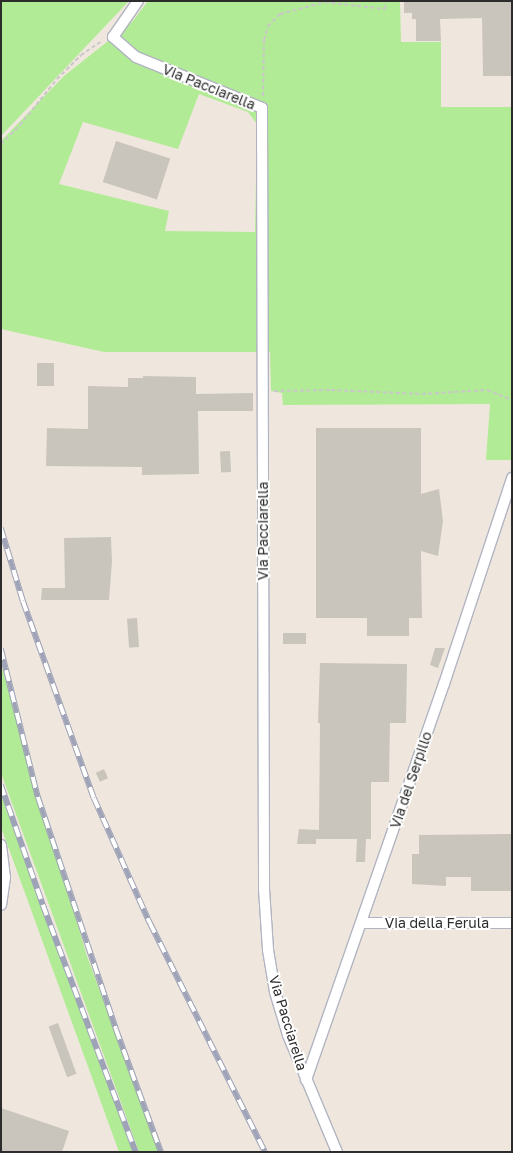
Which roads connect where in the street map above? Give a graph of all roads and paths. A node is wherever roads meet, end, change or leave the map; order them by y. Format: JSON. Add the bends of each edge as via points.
{"nodes":[{"id":1,"x":138,"y":1,"type":"edge"},
{"id":2,"x":386,"y":1,"type":"edge"},
{"id":3,"x":113,"y":37,"type":"junction"},
{"id":4,"x":262,"y":108,"type":"junction"},
{"id":5,"x":1,"y":144,"type":"edge"},
{"id":6,"x":262,"y":392,"type":"junction"},
{"id":7,"x":512,"y":400,"type":"edge"},
{"id":8,"x":512,"y":478,"type":"edge"},
{"id":9,"x":1,"y":845,"type":"edge"},
{"id":10,"x":1,"y":904,"type":"edge"},
{"id":11,"x":362,"y":923,"type":"junction"},
{"id":12,"x":512,"y":923,"type":"edge"},
{"id":13,"x":306,"y":1080,"type":"junction"},
{"id":14,"x":336,"y":1152,"type":"edge"}],
"edges":[{"from":1,"to":3,"type":"street"},
{"from":2,"to":4,"type":"path","via":[[385,9],[326,2],[280,14],[268,26],[264,40]]},
{"from":3,"to":4,"type":"street","name":"Via Pacciarella","via":[[136,57]]},
{"from":3,"to":5,"type":"path","via":[[81,55]]},
{"from":4,"to":6,"type":"street","name":"Via Pacciarella"},
{"from":6,"to":7,"type":"path","via":[[331,390],[422,394],[487,390]]},
{"from":6,"to":13,"type":"street","name":"Via Pacciarella","via":[[264,890],[275,992]]},
{"from":8,"to":11,"type":"street","name":"Via del Serpillo"},
{"from":9,"to":10,"type":"street","via":[[5,877]]},
{"from":11,"to":12,"type":"street","name":"Via della Ferula"},
{"from":11,"to":13,"type":"street","name":"Via del Serpillo"},
{"from":13,"to":14,"type":"street","name":"Via Pacciarella"}]}
